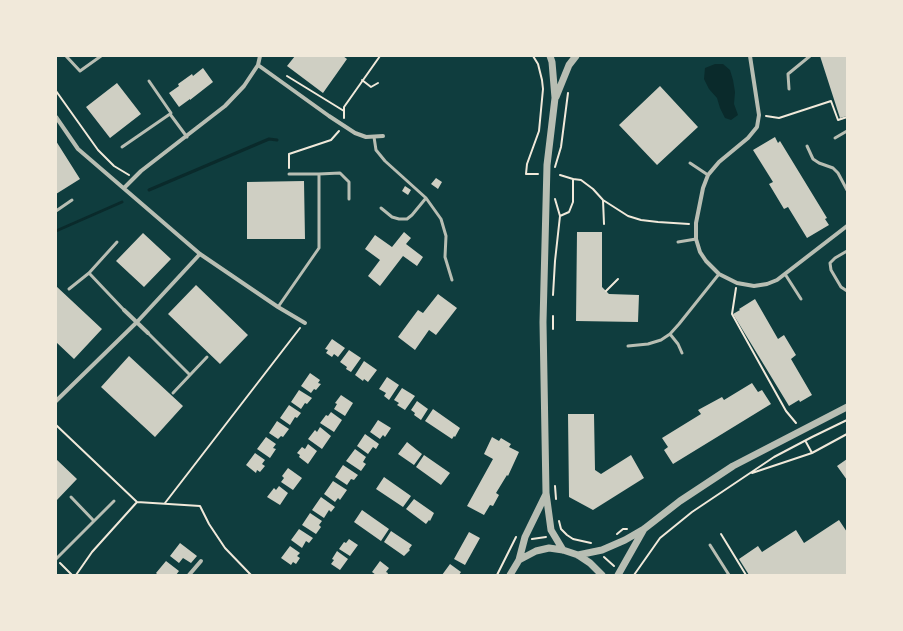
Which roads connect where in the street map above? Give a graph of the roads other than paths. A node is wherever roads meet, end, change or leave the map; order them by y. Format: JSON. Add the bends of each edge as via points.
{"nodes":[{"id":1,"x":66,"y":56,"type":"edge"},
{"id":2,"x":102,"y":56,"type":"edge"},
{"id":3,"x":260,"y":56,"type":"edge"},
{"id":4,"x":550,"y":56,"type":"edge"},
{"id":5,"x":576,"y":56,"type":"edge"},
{"id":6,"x":750,"y":56,"type":"edge"},
{"id":7,"x":810,"y":56,"type":"edge"},
{"id":8,"x":258,"y":66,"type":"junction"},
{"id":9,"x":149,"y":81,"type":"dead end"},
{"id":10,"x":789,"y":89,"type":"dead end"},
{"id":11,"x":555,"y":98,"type":"junction"},
{"id":12,"x":170,"y":114,"type":"junction"},
{"id":13,"x":56,"y":117,"type":"edge"},
{"id":14,"x":847,"y":131,"type":"edge"},
{"id":15,"x":383,"y":136,"type":"dead end"},
{"id":16,"x":187,"y":137,"type":"junction"},
{"id":17,"x":374,"y":137,"type":"junction"},
{"id":18,"x":835,"y":138,"type":"dead end"},
{"id":19,"x":807,"y":146,"type":"dead end"},
{"id":20,"x":122,"y":147,"type":"dead end"},
{"id":21,"x":690,"y":163,"type":"dead end"},
{"id":22,"x":288,"y":174,"type":"dead end"},
{"id":23,"x":319,"y":174,"type":"junction"},
{"id":24,"x":708,"y":176,"type":"junction"},
{"id":25,"x":124,"y":188,"type":"junction"},
{"id":26,"x":847,"y":190,"type":"edge"},
{"id":27,"x":349,"y":198,"type":"dead end"},
{"id":28,"x":426,"y":198,"type":"junction"},
{"id":29,"x":72,"y":200,"type":"dead end"},
{"id":30,"x":381,"y":208,"type":"dead end"},
{"id":31,"x":56,"y":211,"type":"edge"},
{"id":32,"x":847,"y":226,"type":"edge"},
{"id":33,"x":696,"y":239,"type":"junction"},
{"id":34,"x":117,"y":242,"type":"dead end"},
{"id":35,"x":678,"y":242,"type":"dead end"},
{"id":36,"x":847,"y":251,"type":"edge"},
{"id":37,"x":200,"y":254,"type":"junction"},
{"id":38,"x":89,"y":273,"type":"junction"},
{"id":39,"x":719,"y":274,"type":"junction"},
{"id":40,"x":785,"y":274,"type":"junction"},
{"id":41,"x":452,"y":280,"type":"dead end"},
{"id":42,"x":69,"y":289,"type":"dead end"},
{"id":43,"x":847,"y":291,"type":"edge"},
{"id":44,"x":801,"y":299,"type":"dead end"},
{"id":45,"x":278,"y":307,"type":"junction"},
{"id":46,"x":124,"y":310,"type":"joint"},
{"id":47,"x":137,"y":322,"type":"junction"},
{"id":48,"x":305,"y":322,"type":"road end"},
{"id":49,"x":148,"y":333,"type":"joint"},
{"id":50,"x":670,"y":334,"type":"junction"},
{"id":51,"x":628,"y":346,"type":"dead end"},
{"id":52,"x":682,"y":353,"type":"dead end"},
{"id":53,"x":207,"y":357,"type":"dead end"},
{"id":54,"x":190,"y":375,"type":"junction"},
{"id":55,"x":173,"y":393,"type":"dead end"},
{"id":56,"x":56,"y":401,"type":"edge"},
{"id":57,"x":847,"y":407,"type":"edge"},
{"id":58,"x":546,"y":494,"type":"junction"},
{"id":59,"x":71,"y":497,"type":"dead end"},
{"id":60,"x":114,"y":501,"type":"dead end"},
{"id":61,"x":94,"y":521,"type":"junction"},
{"id":62,"x":644,"y":529,"type":"junction"},
{"id":63,"x":710,"y":545,"type":"dead end"},
{"id":64,"x":563,"y":550,"type":"junction"},
{"id":65,"x":578,"y":555,"type":"junction"},
{"id":66,"x":56,"y":560,"type":"edge"},
{"id":67,"x":519,"y":560,"type":"junction"},
{"id":68,"x":201,"y":561,"type":"dead end"},
{"id":69,"x":620,"y":573,"type":"edge"},
{"id":70,"x":189,"y":575,"type":"edge"},
{"id":71,"x":510,"y":575,"type":"edge"},
{"id":72,"x":602,"y":575,"type":"edge"},
{"id":73,"x":729,"y":575,"type":"edge"}],
"edges":[{"from":1,"to":2,"type":"lane","via":[[80,71]]},
{"from":3,"to":8,"type":"street"},
{"from":4,"to":11,"type":"street"},
{"from":5,"to":11,"type":"street"},
{"from":6,"to":24,"type":"street","via":[[759,115],[757,127],[719,162]]},
{"from":7,"to":10,"type":"lane","via":[[788,74]]},
{"from":8,"to":16,"type":"street","via":[[225,106]]},
{"from":8,"to":17,"type":"street","via":[[355,133]]},
{"from":9,"to":12,"type":"lane"},
{"from":11,"to":58,"type":"street","via":[[547,165],[543,322]]},
{"from":12,"to":16,"type":"lane"},
{"from":12,"to":20,"type":"lane"},
{"from":13,"to":25,"type":"street","via":[[78,149]]},
{"from":14,"to":18,"type":"lane"},
{"from":15,"to":17,"type":"street"},
{"from":16,"to":25,"type":"street","via":[[141,171]]},
{"from":17,"to":28,"type":"lane","via":[[376,150],[384,161]]},
{"from":19,"to":26,"type":"lane","via":[[813,159],[838,173]]},
{"from":21,"to":24,"type":"lane"},
{"from":22,"to":23,"type":"lane"},
{"from":23,"to":27,"type":"lane","via":[[340,173],[349,182]]},
{"from":23,"to":45,"type":"lane","via":[[319,248]]},
{"from":24,"to":33,"type":"street","via":[[696,223]]},
{"from":25,"to":37,"type":"street"},
{"from":28,"to":30,"type":"lane","via":[[406,219],[392,217]]},
{"from":28,"to":41,"type":"lane","via":[[441,219],[446,236],[445,257]]},
{"from":29,"to":31,"type":"lane"},
{"from":32,"to":40,"type":"street"},
{"from":33,"to":35,"type":"lane"},
{"from":33,"to":39,"type":"street","via":[[700,252]]},
{"from":34,"to":38,"type":"lane"},
{"from":36,"to":43,"type":"lane","via":[[830,263],[831,270],[841,287]]},
{"from":37,"to":45,"type":"street"},
{"from":37,"to":47,"type":"street"},
{"from":38,"to":42,"type":"lane"},
{"from":38,"to":46,"type":"lane"},
{"from":39,"to":40,"type":"street","via":[[737,283],[754,286],[777,280]]},
{"from":39,"to":50,"type":"lane"},
{"from":40,"to":44,"type":"lane"},
{"from":45,"to":48,"type":"street"},
{"from":46,"to":47,"type":"street"},
{"from":47,"to":49,"type":"street"},
{"from":47,"to":56,"type":"street"},
{"from":49,"to":54,"type":"lane"},
{"from":50,"to":51,"type":"lane","via":[[648,344]]},
{"from":50,"to":52,"type":"lane"},
{"from":53,"to":54,"type":"lane"},
{"from":54,"to":55,"type":"lane"},
{"from":57,"to":62,"type":"street","via":[[733,466],[680,501]]},
{"from":58,"to":64,"type":"street","via":[[551,530]]},
{"from":58,"to":67,"type":"street","via":[[525,537]]},
{"from":59,"to":61,"type":"lane"},
{"from":60,"to":61,"type":"lane"},
{"from":61,"to":66,"type":"lane"},
{"from":62,"to":65,"type":"street","via":[[609,548]]},
{"from":62,"to":69,"type":"street"},
{"from":63,"to":73,"type":"lane"},
{"from":64,"to":65,"type":"street"},
{"from":64,"to":67,"type":"street","via":[[548,548]]},
{"from":65,"to":72,"type":"street"},
{"from":67,"to":71,"type":"street"},
{"from":68,"to":70,"type":"street"}]}
